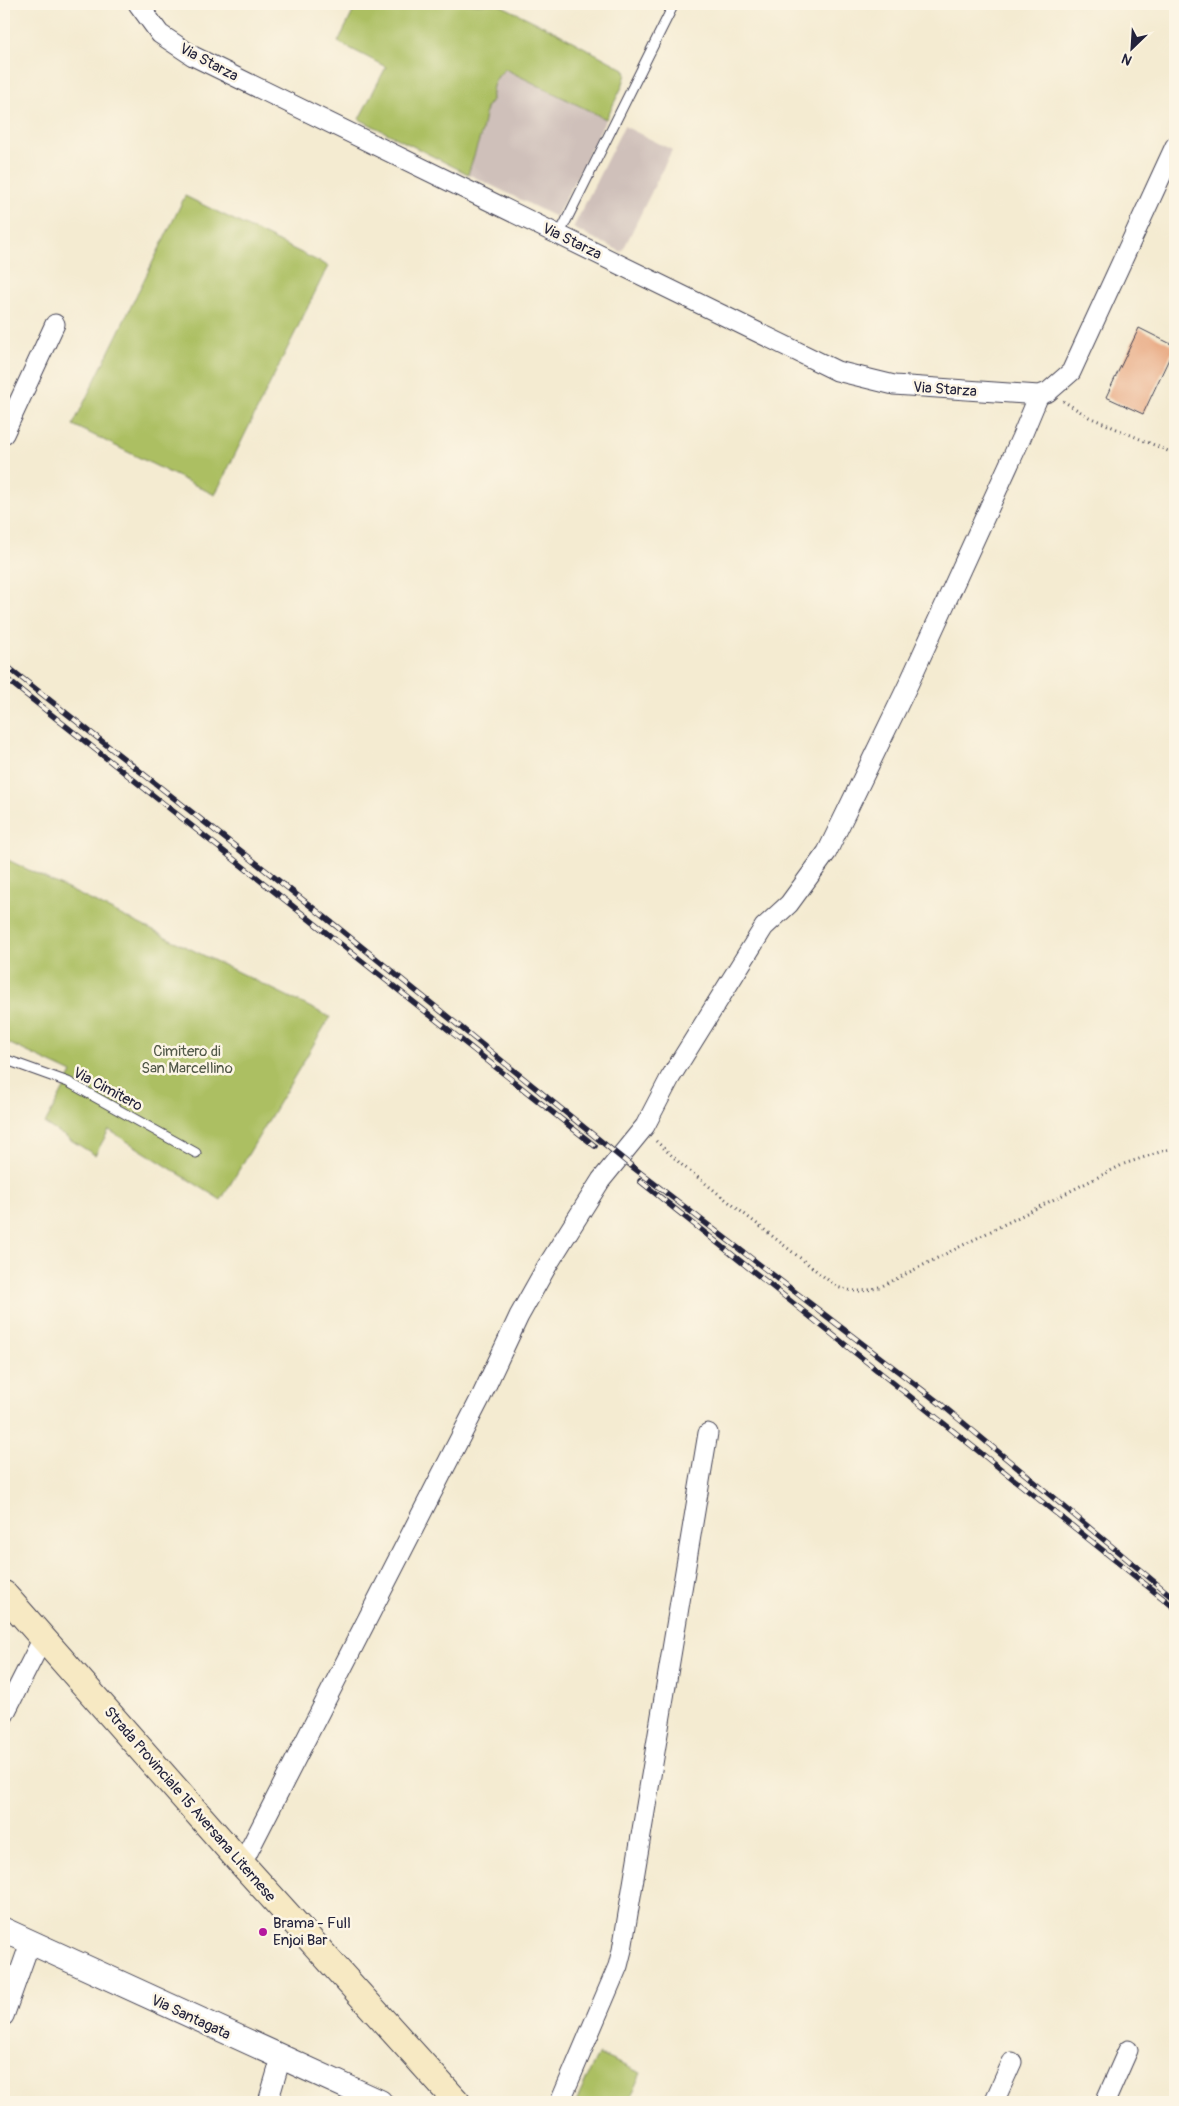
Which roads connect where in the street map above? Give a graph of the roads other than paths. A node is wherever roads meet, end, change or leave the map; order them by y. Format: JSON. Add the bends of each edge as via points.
{"nodes":[{"id":1,"x":138,"y":4,"type":"edge"},
{"id":2,"x":674,"y":4,"type":"edge"},
{"id":3,"x":1175,"y":146,"type":"edge"},
{"id":4,"x":559,"y":235,"type":"junction"},
{"id":5,"x":55,"y":324,"type":"dead end"},
{"id":6,"x":1044,"y":394,"type":"junction"},
{"id":7,"x":4,"y":434,"type":"edge"},
{"id":8,"x":4,"y":1059,"type":"edge"},
{"id":9,"x":196,"y":1153,"type":"dead end"},
{"id":10,"x":708,"y":1433,"type":"dead end"},
{"id":11,"x":4,"y":1594,"type":"edge"},
{"id":12,"x":43,"y":1638,"type":"junction"},
{"id":13,"x":4,"y":1715,"type":"edge"},
{"id":14,"x":242,"y":1864,"type":"junction"},
{"id":15,"x":4,"y":1930,"type":"edge"},
{"id":16,"x":30,"y":1943,"type":"junction"},
{"id":17,"x":4,"y":2016,"type":"edge"},
{"id":18,"x":1128,"y":2050,"type":"dead end"},
{"id":19,"x":281,"y":2058,"type":"junction"},
{"id":20,"x":1012,"y":2062,"type":"dead end"},
{"id":21,"x":268,"y":2102,"type":"edge"},
{"id":22,"x":380,"y":2102,"type":"edge"},
{"id":23,"x":457,"y":2102,"type":"edge"},
{"id":24,"x":560,"y":2102,"type":"edge"},
{"id":25,"x":994,"y":2102,"type":"edge"},
{"id":26,"x":1105,"y":2102,"type":"edge"}],
"edges":[{"from":1,"to":4,"type":"street","name":"Via Starza","via":[[160,34],[194,56]]},
{"from":2,"to":4,"type":"lane"},
{"from":3,"to":6,"type":"street","via":[[1071,372]]},
{"from":4,"to":6,"type":"street","name":"Via Starza","via":[[837,371],[894,385]]},
{"from":5,"to":7,"type":"street"},
{"from":6,"to":14,"type":"street","via":[[827,852],[789,904],[764,927],[670,1078],[645,1126],[602,1180],[547,1266]]},
{"from":8,"to":9,"type":"lane","name":"Via Cimitero","via":[[68,1082]]},
{"from":10,"to":24,"type":"street","via":[[622,1950]]},
{"from":11,"to":12,"type":"main road","name":"Strada Provinciale 15 Aversana Liternese"},
{"from":12,"to":13,"type":"street"},
{"from":12,"to":14,"type":"main road","name":"Strada Provinciale 15 Aversana Liternese"},
{"from":14,"to":23,"type":"main road","name":"Strada Provinciale 15 Aversana Liternese"},
{"from":15,"to":16,"type":"street","name":"Via Santagata"},
{"from":16,"to":17,"type":"street"},
{"from":16,"to":19,"type":"street","name":"Via Santagata"},
{"from":18,"to":26,"type":"street"},
{"from":19,"to":21,"type":"street"},
{"from":19,"to":22,"type":"street","name":"Via Santagata"},
{"from":20,"to":25,"type":"street"}]}
